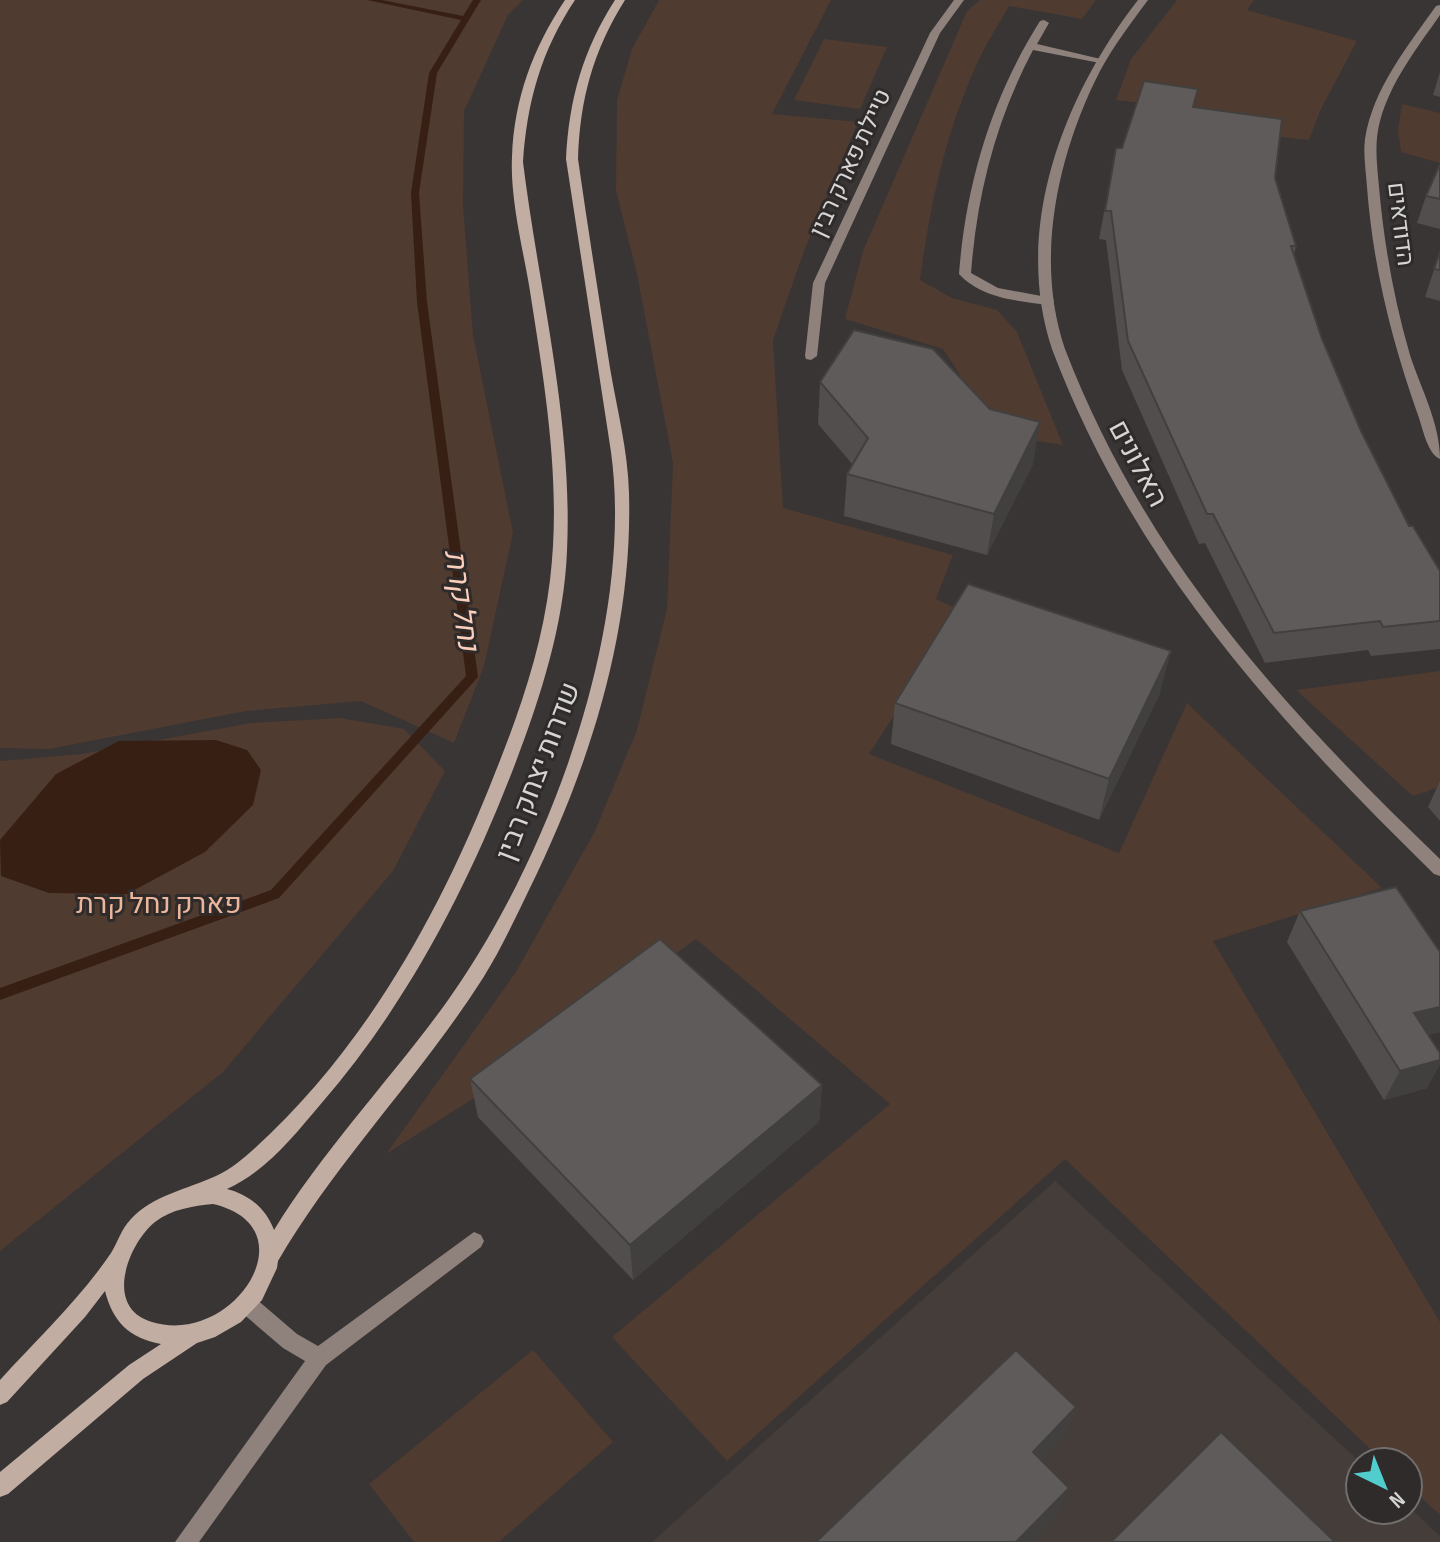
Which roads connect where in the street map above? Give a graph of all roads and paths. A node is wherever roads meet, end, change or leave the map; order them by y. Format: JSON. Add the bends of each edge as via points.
{"nodes":[{"id":1,"x":570,"y":0,"type":"edge"},
{"id":2,"x":620,"y":0,"type":"edge"},
{"id":3,"x":959,"y":0,"type":"edge"},
{"id":4,"x":1143,"y":0,"type":"edge"},
{"id":5,"x":1440,"y":8,"type":"edge"},
{"id":6,"x":1044,"y":23,"type":"dead end"},
{"id":7,"x":1029,"y":46,"type":"junction"},
{"id":8,"x":1100,"y":60,"type":"junction"},
{"id":9,"x":1048,"y":301,"type":"junction"},
{"id":10,"x":811,"y":356,"type":"dead end"},
{"id":11,"x":1440,"y":455,"type":"edge"},
{"id":12,"x":1440,"y":869,"type":"edge"},
{"id":13,"x":186,"y":1197,"type":"junction"},
{"id":14,"x":474,"y":1241,"type":"dead end"},
{"id":15,"x":269,"y":1257,"type":"junction"},
{"id":16,"x":116,"y":1261,"type":"junction"},
{"id":17,"x":248,"y":1305,"type":"junction"},
{"id":18,"x":189,"y":1337,"type":"junction"},
{"id":19,"x":319,"y":1358,"type":"junction"},
{"id":20,"x":0,"y":1395,"type":"edge"},
{"id":21,"x":0,"y":1486,"type":"edge"},
{"id":22,"x":186,"y":1542,"type":"edge"}],
"edges":[{"from":1,"to":13,"type":"main road","name":"שדרות יצחק רבין","via":[[536,55],[520,120],[517,162],[559,451],[560,551],[541,670],[467,863],[371,1028],[276,1140],[236,1175]]},
{"from":2,"to":15,"type":"main road","name":"שדרות יצחק רבין","via":[[586,58],[573,120],[572,159],[622,492],[614,611],[597,701],[564,795],[478,971],[428,1045],[316,1181]]},
{"from":3,"to":10,"type":"street","name":"טיילת פארק רבין","via":[[935,33],[819,283]]},
{"from":4,"to":8,"type":"street","name":"האלונים"},
{"from":5,"to":11,"type":"street","name":"הדודאים","via":[[1384,93],[1370,138],[1374,214],[1390,304],[1414,392]]},
{"from":6,"to":7,"type":"street"},
{"from":7,"to":8,"type":"street"},
{"from":7,"to":9,"type":"street","via":[[995,118],[976,182],[965,274],[978,286],[1011,297]]},
{"from":8,"to":9,"type":"street","name":"האלונים","via":[[1061,154],[1044,271]]},
{"from":9,"to":12,"type":"street","name":"האלונים","via":[[1053,329],[1108,465],[1204,617],[1276,704]]},
{"from":13,"to":15,"type":"main road","via":[[213,1195],[237,1201],[266,1233]]},
{"from":13,"to":16,"type":"main road","via":[[146,1217]]},
{"from":14,"to":19,"type":"street"},
{"from":15,"to":17,"type":"main road","via":[[263,1281]]},
{"from":16,"to":18,"type":"main road","via":[[113,1286],[121,1311],[138,1328],[161,1337]]},
{"from":16,"to":20,"type":"main road"},
{"from":17,"to":18,"type":"main road","via":[[216,1328]]},
{"from":17,"to":19,"type":"street"},
{"from":18,"to":21,"type":"main road","via":[[136,1372]]},
{"from":19,"to":22,"type":"street"}]}
